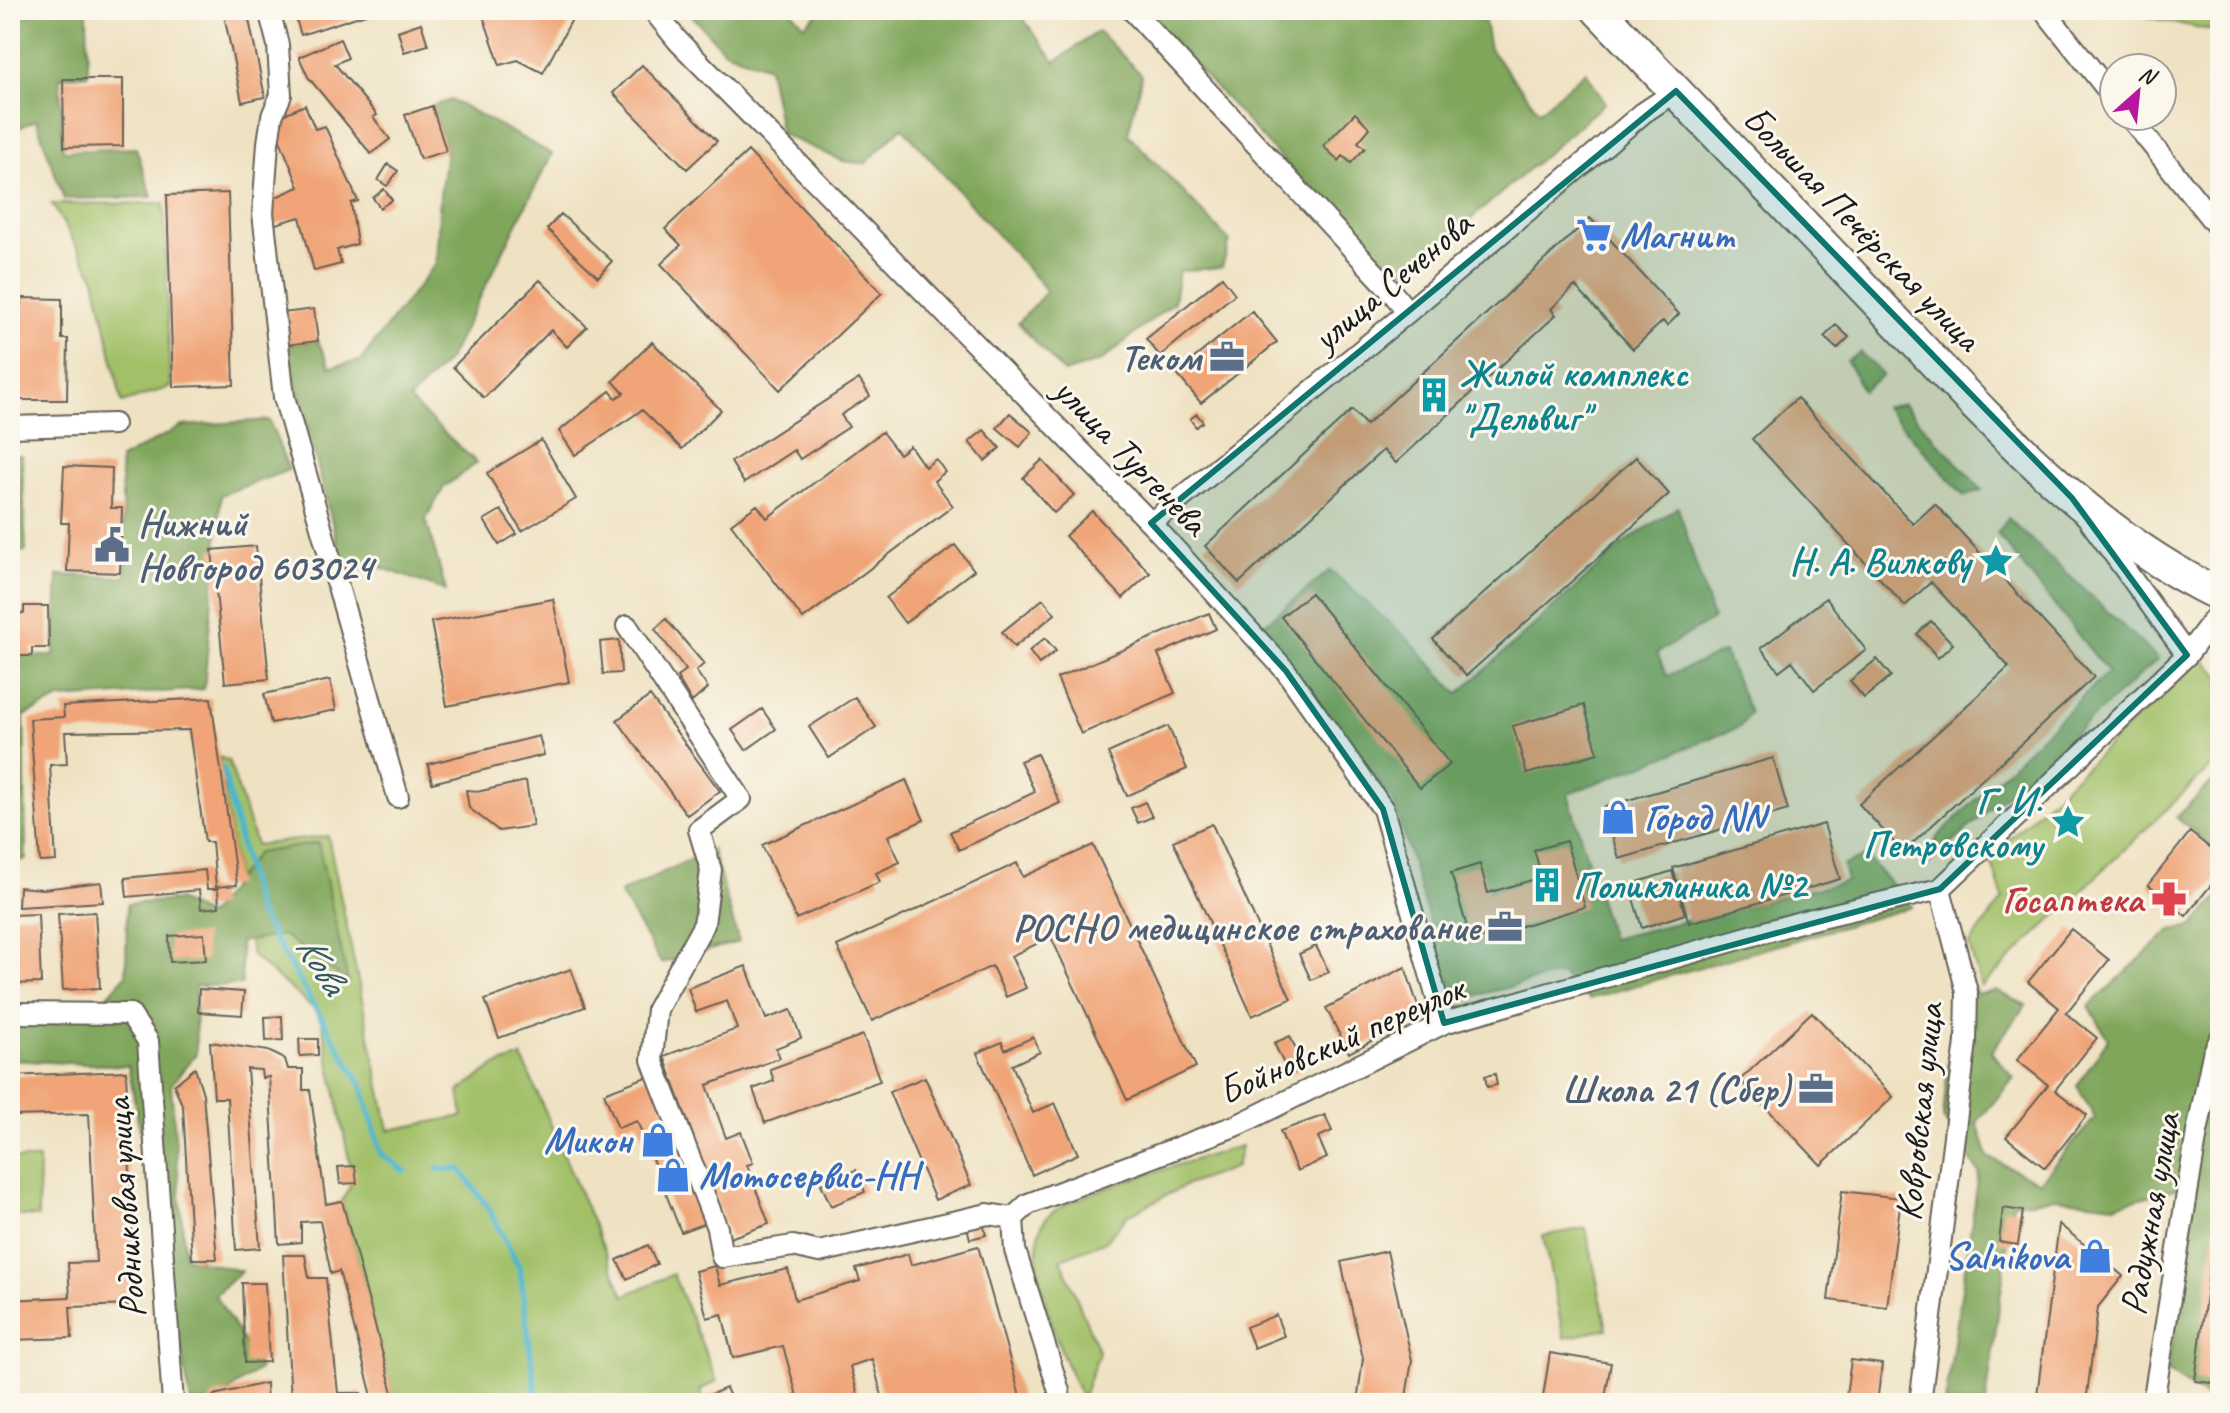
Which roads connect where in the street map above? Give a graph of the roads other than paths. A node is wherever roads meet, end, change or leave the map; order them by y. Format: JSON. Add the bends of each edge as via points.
{"nodes":[{"id":1,"x":269,"y":10,"type":"edge"},
{"id":2,"x":653,"y":10,"type":"edge"},
{"id":3,"x":1132,"y":10,"type":"edge"},
{"id":4,"x":1598,"y":10,"type":"edge"},
{"id":5,"x":2044,"y":10,"type":"edge"},
{"id":6,"x":2098,"y":78,"type":"edge"},
{"id":7,"x":1676,"y":91,"type":"junction"},
{"id":8,"x":2142,"y":132,"type":"edge"},
{"id":9,"x":2220,"y":230,"type":"edge"},
{"id":10,"x":1408,"y":312,"type":"junction"},
{"id":11,"x":114,"y":424,"type":"dead end"},
{"id":12,"x":10,"y":427,"type":"edge"},
{"id":13,"x":2072,"y":498,"type":"junction"},
{"id":14,"x":1151,"y":523,"type":"junction"},
{"id":15,"x":2220,"y":595,"type":"edge"},
{"id":16,"x":2220,"y":611,"type":"edge"},
{"id":17,"x":627,"y":626,"type":"dead end"},
{"id":18,"x":2187,"y":655,"type":"junction"},
{"id":19,"x":398,"y":797,"type":"dead end"},
{"id":20,"x":1940,"y":889,"type":"junction"},
{"id":21,"x":10,"y":1013,"type":"edge"},
{"id":22,"x":1444,"y":1023,"type":"junction"},
{"id":23,"x":2220,"y":1039,"type":"edge"},
{"id":24,"x":1013,"y":1218,"type":"junction"},
{"id":25,"x":173,"y":1403,"type":"edge"},
{"id":26,"x":1060,"y":1403,"type":"edge"},
{"id":27,"x":1920,"y":1403,"type":"edge"},
{"id":28,"x":2153,"y":1403,"type":"edge"}],
"edges":[{"from":1,"to":19,"type":"street","via":[[278,45],[281,95],[272,116],[263,213],[284,397]]},
{"from":2,"to":14,"type":"street","name":"улица Тургенева","via":[[689,53]]},
{"from":3,"to":10,"type":"street"},
{"from":4,"to":7,"type":"main road","name":"Большая Печёрская улица"},
{"from":5,"to":6,"type":"street"},
{"from":7,"to":10,"type":"street","name":"улица Сеченова","via":[[1643,113]]},
{"from":7,"to":13,"type":"main road","name":"Большая Печёрская улица","via":[[1969,398]]},
{"from":8,"to":9,"type":"street"},
{"from":10,"to":14,"type":"street","name":"улица Сеченова"},
{"from":11,"to":12,"type":"street"},
{"from":13,"to":15,"type":"main road","name":"Большая Печёрская улица","via":[[2124,539]]},
{"from":13,"to":18,"type":"street","name":"Большая Печёрская улица"},
{"from":14,"to":22,"type":"street","name":"улица Тургенева","via":[[1286,671],[1383,809]]},
{"from":16,"to":18,"type":"street"},
{"from":17,"to":24,"type":"street","via":[[741,799],[699,830],[711,870],[704,924],[657,1009],[652,1060],[717,1228],[722,1257],[793,1246],[819,1252],[988,1214]]},
{"from":18,"to":20,"type":"street"},
{"from":20,"to":22,"type":"street","name":"Бойновский переулок","via":[[1800,922]]},
{"from":20,"to":27,"type":"street","name":"Ковровская улица","via":[[1967,992],[1966,1042]]},
{"from":21,"to":25,"type":"street","name":"Родниковая улица","via":[[130,1014],[148,1041]]},
{"from":22,"to":24,"type":"street","name":"Бойновский переулок","via":[[1240,1124],[1028,1204]]},
{"from":23,"to":28,"type":"street","name":"Радужная улица","via":[[2197,1132]]},
{"from":24,"to":26,"type":"street","via":[[1015,1250]]}]}
